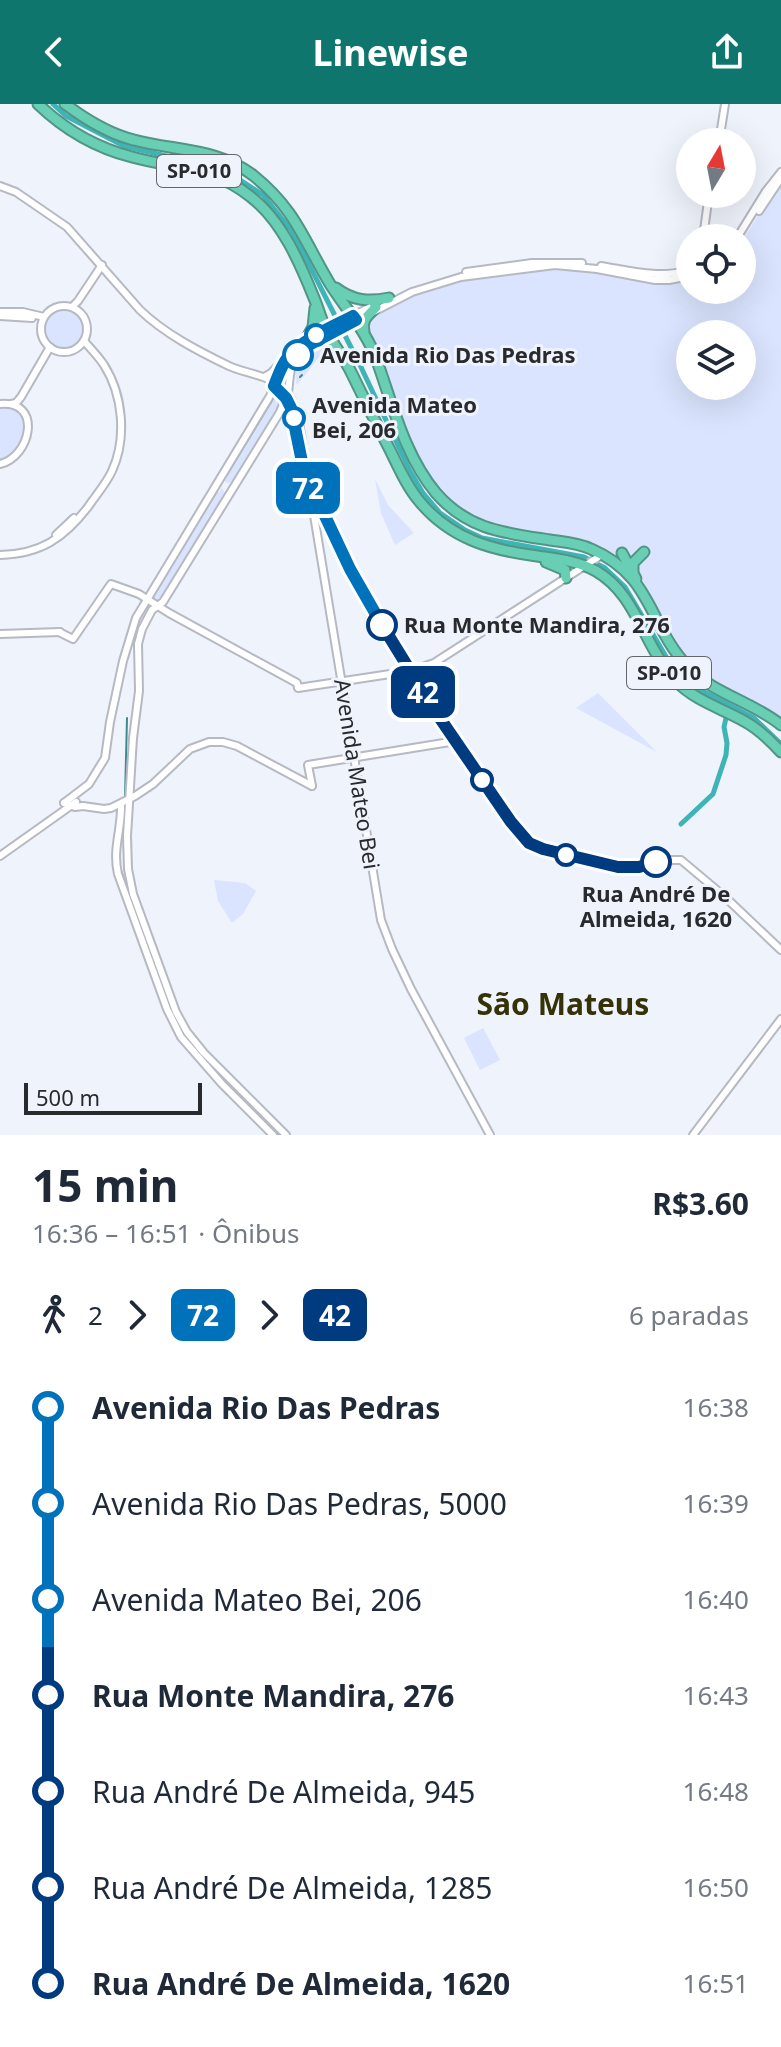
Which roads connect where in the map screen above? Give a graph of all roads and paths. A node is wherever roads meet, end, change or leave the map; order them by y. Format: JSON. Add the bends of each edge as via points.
{"nodes":[{"id":1,"x":38,"y":104,"type":"edge"},
{"id":2,"x":65,"y":104,"type":"edge"},
{"id":3,"x":725,"y":104,"type":"edge"},
{"id":4,"x":721,"y":128,"type":"edge"},
{"id":5,"x":781,"y":172,"type":"edge"},
{"id":6,"x":781,"y":178,"type":"edge"},
{"id":7,"x":0,"y":188,"type":"edge"},
{"id":8,"x":747,"y":224,"type":"edge"},
{"id":9,"x":748,"y":224,"type":"edge"},
{"id":10,"x":102,"y":268,"type":"junction"},
{"id":11,"x":676,"y":274,"type":"edge"},
{"id":12,"x":676,"y":279,"type":"edge"},
{"id":13,"x":329,"y":281,"type":"junction"},
{"id":14,"x":314,"y":297,"type":"junction"},
{"id":15,"x":389,"y":298,"type":"joint"},
{"id":16,"x":374,"y":306,"type":"junction"},
{"id":17,"x":75,"y":308,"type":"junction"},
{"id":18,"x":0,"y":314,"type":"edge"},
{"id":19,"x":43,"y":318,"type":"junction"},
{"id":20,"x":354,"y":318,"type":"junction"},
{"id":21,"x":333,"y":329,"type":"junction"},
{"id":22,"x":83,"y":343,"type":"junction"},
{"id":23,"x":304,"y":343,"type":"junction"},
{"id":24,"x":370,"y":346,"type":"junction"},
{"id":25,"x":52,"y":348,"type":"junction"},
{"id":26,"x":289,"y":359,"type":"junction"},
{"id":27,"x":264,"y":377,"type":"junction"},
{"id":28,"x":275,"y":384,"type":"junction"},
{"id":29,"x":287,"y":395,"type":"junction"},
{"id":30,"x":0,"y":404,"type":"edge"},
{"id":31,"x":11,"y":404,"type":"junction"},
{"id":32,"x":291,"y":408,"type":"junction"},
{"id":33,"x":22,"y":410,"type":"junction"},
{"id":34,"x":280,"y":412,"type":"junction"},
{"id":35,"x":0,"y":464,"type":"edge"},
{"id":36,"x":223,"y":474,"type":"junction"},
{"id":37,"x":235,"y":484,"type":"junction"},
{"id":38,"x":215,"y":489,"type":"junction"},
{"id":39,"x":227,"y":496,"type":"junction"},
{"id":40,"x":313,"y":498,"type":"junction"},
{"id":41,"x":644,"y":552,"type":"dead end"},
{"id":42,"x":0,"y":553,"type":"edge"},
{"id":43,"x":622,"y":553,"type":"dead end"},
{"id":44,"x":524,"y":555,"type":"junction"},
{"id":45,"x":602,"y":555,"type":"junction"},
{"id":46,"x":588,"y":564,"type":"junction"},
{"id":47,"x":633,"y":573,"type":"junction"},
{"id":48,"x":569,"y":574,"type":"junction"},
{"id":49,"x":639,"y":585,"type":"junction"},
{"id":50,"x":152,"y":602,"type":"junction"},
{"id":51,"x":0,"y":634,"type":"edge"},
{"id":52,"x":123,"y":661,"type":"junction"},
{"id":53,"x":139,"y":667,"type":"junction"},
{"id":54,"x":410,"y":671,"type":"junction"},
{"id":55,"x":340,"y":682,"type":"junction"},
{"id":56,"x":781,"y":725,"type":"edge"},
{"id":57,"x":456,"y":741,"type":"junction"},
{"id":58,"x":781,"y":752,"type":"edge"},
{"id":59,"x":352,"y":758,"type":"junction"},
{"id":60,"x":124,"y":801,"type":"junction"},
{"id":61,"x":70,"y":802,"type":"junction"},
{"id":62,"x":0,"y":856,"type":"edge"},
{"id":63,"x":781,"y":950,"type":"edge"},
{"id":64,"x":781,"y":1019,"type":"edge"},
{"id":65,"x":273,"y":1135,"type":"edge"},
{"id":66,"x":286,"y":1135,"type":"edge"},
{"id":67,"x":488,"y":1135,"type":"edge"},
{"id":68,"x":693,"y":1135,"type":"edge"}],
"edges":[{"from":1,"to":14,"type":"highway","number":"SP-010","via":[[81,136],[114,152],[193,168],[253,198],[274,220]]},
{"from":2,"to":13,"type":"highway","number":"SP-010","via":[[131,140],[204,153],[247,171],[291,213]]},
{"from":3,"to":4,"type":"main road"},
{"from":5,"to":8,"type":"main road"},
{"from":6,"to":9,"type":"main road"},
{"from":7,"to":10,"type":"main road","via":[[16,192],[67,227]]},
{"from":10,"to":17,"type":"main road"},
{"from":10,"to":27,"type":"main road","via":[[154,322],[218,360]]},
{"from":10,"to":28,"type":"main road","via":[[153,325],[206,357]]},
{"from":11,"to":15,"type":"main road","via":[[575,262],[532,263],[437,278]]},
{"from":12,"to":16,"type":"main road","via":[[580,266],[533,267],[443,281]]},
{"from":13,"to":16,"type":"highway","via":[[349,297]]},
{"from":13,"to":20,"type":"highway","number":"SP-010"},
{"from":14,"to":21,"type":"highway","number":"SP-010"},
{"from":14,"to":23,"type":"highway","via":[[314,322]]},
{"from":15,"to":16,"type":"highway"},
{"from":16,"to":20,"type":"main road"},
{"from":16,"to":24,"type":"highway","via":[[363,324]]},
{"from":17,"to":19,"type":"main road","via":[[56,307]]},
{"from":17,"to":22,"type":"main road","via":[[87,324]]},
{"from":18,"to":19,"type":"main road"},
{"from":19,"to":25,"type":"main road","via":[[42,335]]},
{"from":20,"to":21,"type":"main road"},
{"from":20,"to":24,"type":"highway","number":"SP-010"},
{"from":21,"to":23,"type":"main road"},
{"from":21,"to":26,"type":"main road"},
{"from":21,"to":44,"type":"highway","number":"SP-010","via":[[329,340],[423,505],[473,542]]},
{"from":22,"to":25,"type":"main road","via":[[70,351]]},
{"from":22,"to":42,"type":"main road","via":[[103,364],[118,401],[121,429],[115,464],[66,533],[36,549]]},
{"from":23,"to":26,"type":"main road"},
{"from":24,"to":45,"type":"highway","number":"SP-010","via":[[412,453],[447,504],[481,527],[589,547]]},
{"from":25,"to":31,"type":"main road","via":[[18,402]]},
{"from":25,"to":33,"type":"main road"},
{"from":26,"to":27,"type":"main road"},
{"from":26,"to":28,"type":"main road"},
{"from":26,"to":29,"type":"main road"},
{"from":27,"to":28,"type":"main road"},
{"from":28,"to":29,"type":"main road"},
{"from":28,"to":36,"type":"main road"},
{"from":29,"to":32,"type":"main road","name":"Avenida Mateo Bei"},
{"from":29,"to":34,"type":"main road"},
{"from":29,"to":40,"type":"main road","via":[[293,402]]},
{"from":30,"to":31,"type":"main road"},
{"from":31,"to":33,"type":"main road"},
{"from":32,"to":34,"type":"main road"},
{"from":32,"to":40,"type":"main road","name":"Avenida Mateo Bei"},
{"from":33,"to":35,"type":"main road","via":[[27,435],[15,457]]},
{"from":34,"to":37,"type":"main road"},
{"from":36,"to":37,"type":"main road","via":[[226,483]]},
{"from":36,"to":38,"type":"main road"},
{"from":37,"to":39,"type":"main road"},
{"from":38,"to":39,"type":"main road","via":[[225,488]]},
{"from":38,"to":50,"type":"main road"},
{"from":39,"to":50,"type":"main road","via":[[163,602]]},
{"from":40,"to":54,"type":"main road"},
{"from":40,"to":55,"type":"main road","name":"Avenida Mateo Bei"},
{"from":41,"to":47,"type":"highway","via":[[634,560]]},
{"from":43,"to":47,"type":"highway"},
{"from":44,"to":46,"type":"highway","number":"SP-010"},
{"from":44,"to":48,"type":"highway"},
{"from":45,"to":46,"type":"main road"},
{"from":45,"to":49,"type":"highway","number":"SP-010"},
{"from":46,"to":48,"type":"main road"},
{"from":46,"to":58,"type":"highway","number":"SP-010","via":[[622,593],[662,665],[678,683],[750,725]]},
{"from":47,"to":49,"type":"highway"},
{"from":48,"to":54,"type":"main road","via":[[439,660]]},
{"from":49,"to":56,"type":"highway","number":"SP-010","via":[[687,666]]},
{"from":50,"to":51,"type":"main road","via":[[111,584],[74,638],[59,632]]},
{"from":50,"to":52,"type":"main road","via":[[136,618]]},
{"from":50,"to":53,"type":"main road","via":[[139,635]]},
{"from":50,"to":55,"type":"main road","via":[[297,686]]},
{"from":52,"to":53,"type":"main road"},
{"from":52,"to":61,"type":"main road","via":[[105,758]]},
{"from":53,"to":60,"type":"main road"},
{"from":54,"to":55,"type":"main road"},
{"from":54,"to":57,"type":"main road"},
{"from":55,"to":59,"type":"main road","name":"Avenida Mateo Bei"},
{"from":57,"to":59,"type":"main road"},
{"from":57,"to":63,"type":"main road","via":[[529,843],[604,865],[637,868],[672,859],[685,862]]},
{"from":59,"to":60,"type":"main road","via":[[308,765],[308,782],[237,746],[209,742],[190,749],[153,784]]},
{"from":59,"to":67,"type":"main road","name":"Avenida Mateo Bei","via":[[385,942]]},
{"from":60,"to":61,"type":"main road","via":[[108,809]]},
{"from":60,"to":65,"type":"main road","via":[[115,850],[118,874],[173,1023],[191,1050]]},
{"from":60,"to":66,"type":"main road","via":[[133,894],[176,1012],[198,1047]]},
{"from":61,"to":62,"type":"main road"},
{"from":64,"to":68,"type":"main road"}]}
